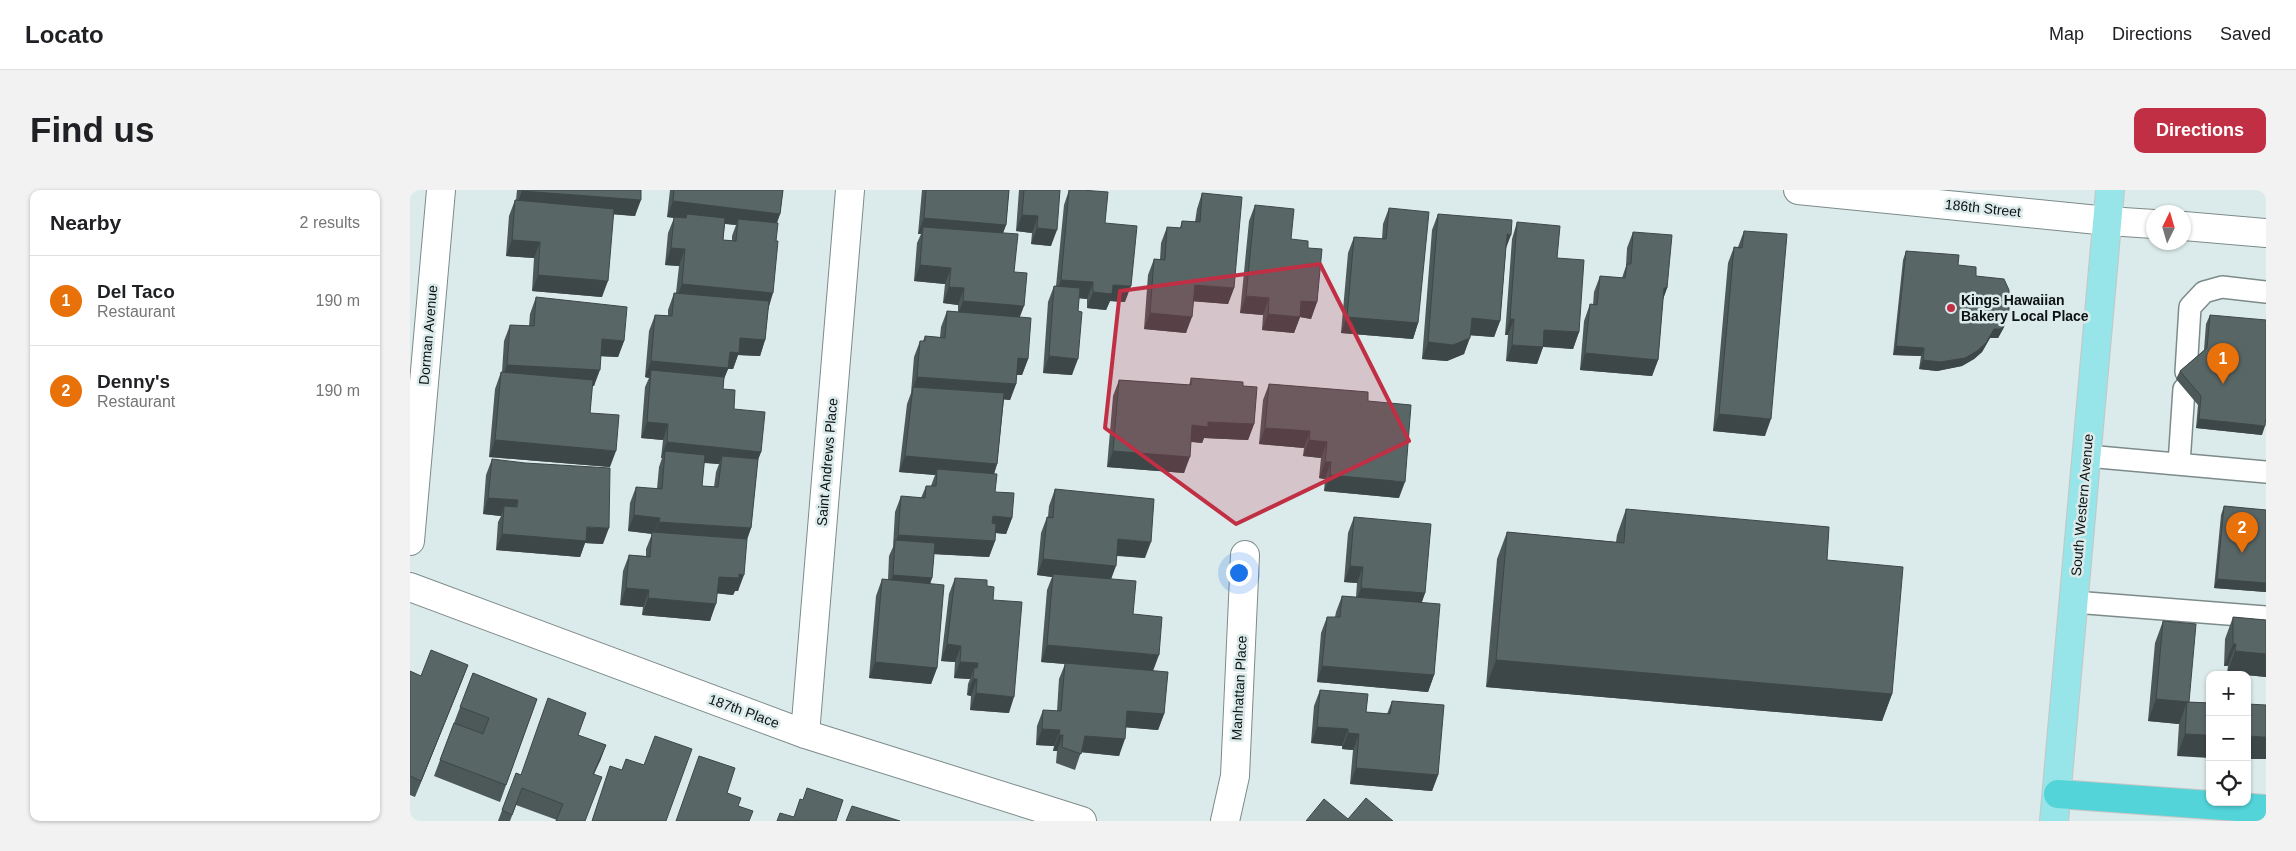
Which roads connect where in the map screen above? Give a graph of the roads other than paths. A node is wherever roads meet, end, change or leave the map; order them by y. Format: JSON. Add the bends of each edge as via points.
{"nodes":[{"id":1,"x":441,"y":190,"type":"edge"},
{"id":2,"x":850,"y":190,"type":"edge"},
{"id":3,"x":1798,"y":190,"type":"edge"},
{"id":4,"x":2110,"y":190,"type":"edge"},
{"id":5,"x":1874,"y":193,"type":"edge"},
{"id":6,"x":2108,"y":220,"type":"junction"},
{"id":7,"x":2146,"y":223,"type":"edge"},
{"id":8,"x":2191,"y":227,"type":"edge"},
{"id":9,"x":2266,"y":233,"type":"edge"},
{"id":10,"x":2266,"y":292,"type":"edge"},
{"id":11,"x":2087,"y":456,"type":"junction"},
{"id":12,"x":2179,"y":464,"type":"junction"},
{"id":13,"x":2266,"y":472,"type":"edge"},
{"id":14,"x":410,"y":540,"type":"edge"},
{"id":15,"x":1245,"y":555,"type":"dead end"},
{"id":16,"x":410,"y":587,"type":"edge"},
{"id":17,"x":2074,"y":602,"type":"junction"},
{"id":18,"x":2266,"y":617,"type":"edge"},
{"id":19,"x":805,"y":734,"type":"junction"},
{"id":20,"x":2058,"y":794,"type":"junction"},
{"id":21,"x":2266,"y":808,"type":"edge"},
{"id":22,"x":1082,"y":821,"type":"edge"},
{"id":23,"x":1225,"y":821,"type":"edge"},
{"id":24,"x":2054,"y":821,"type":"edge"}],
"edges":[{"from":1,"to":14,"type":"street","name":"Dorman Avenue"},
{"from":2,"to":19,"type":"street","name":"Saint Andrews Place"},
{"from":3,"to":5,"type":"street","name":"186th Street"},
{"from":4,"to":6,"type":"main road","name":"South Western Avenue"},
{"from":5,"to":6,"type":"street","name":"186th Street"},
{"from":6,"to":7,"type":"street","name":"186th Street"},
{"from":6,"to":11,"type":"main road","name":"South Western Avenue"},
{"from":8,"to":9,"type":"street"},
{"from":10,"to":12,"type":"lane","via":[[2222,288],[2204,292],[2190,307]]},
{"from":11,"to":12,"type":"lane"},
{"from":11,"to":17,"type":"main road","name":"South Western Avenue"},
{"from":12,"to":13,"type":"lane"},
{"from":15,"to":23,"type":"street","name":"Manhattan Place","via":[[1235,776]]},
{"from":16,"to":19,"type":"street","name":"187th Place"},
{"from":17,"to":18,"type":"lane"},
{"from":17,"to":20,"type":"main road","name":"South Western Avenue"},
{"from":19,"to":22,"type":"street","name":"187th Place"},
{"from":20,"to":21,"type":"highway"},
{"from":20,"to":24,"type":"main road","name":"South Western Avenue"}]}
